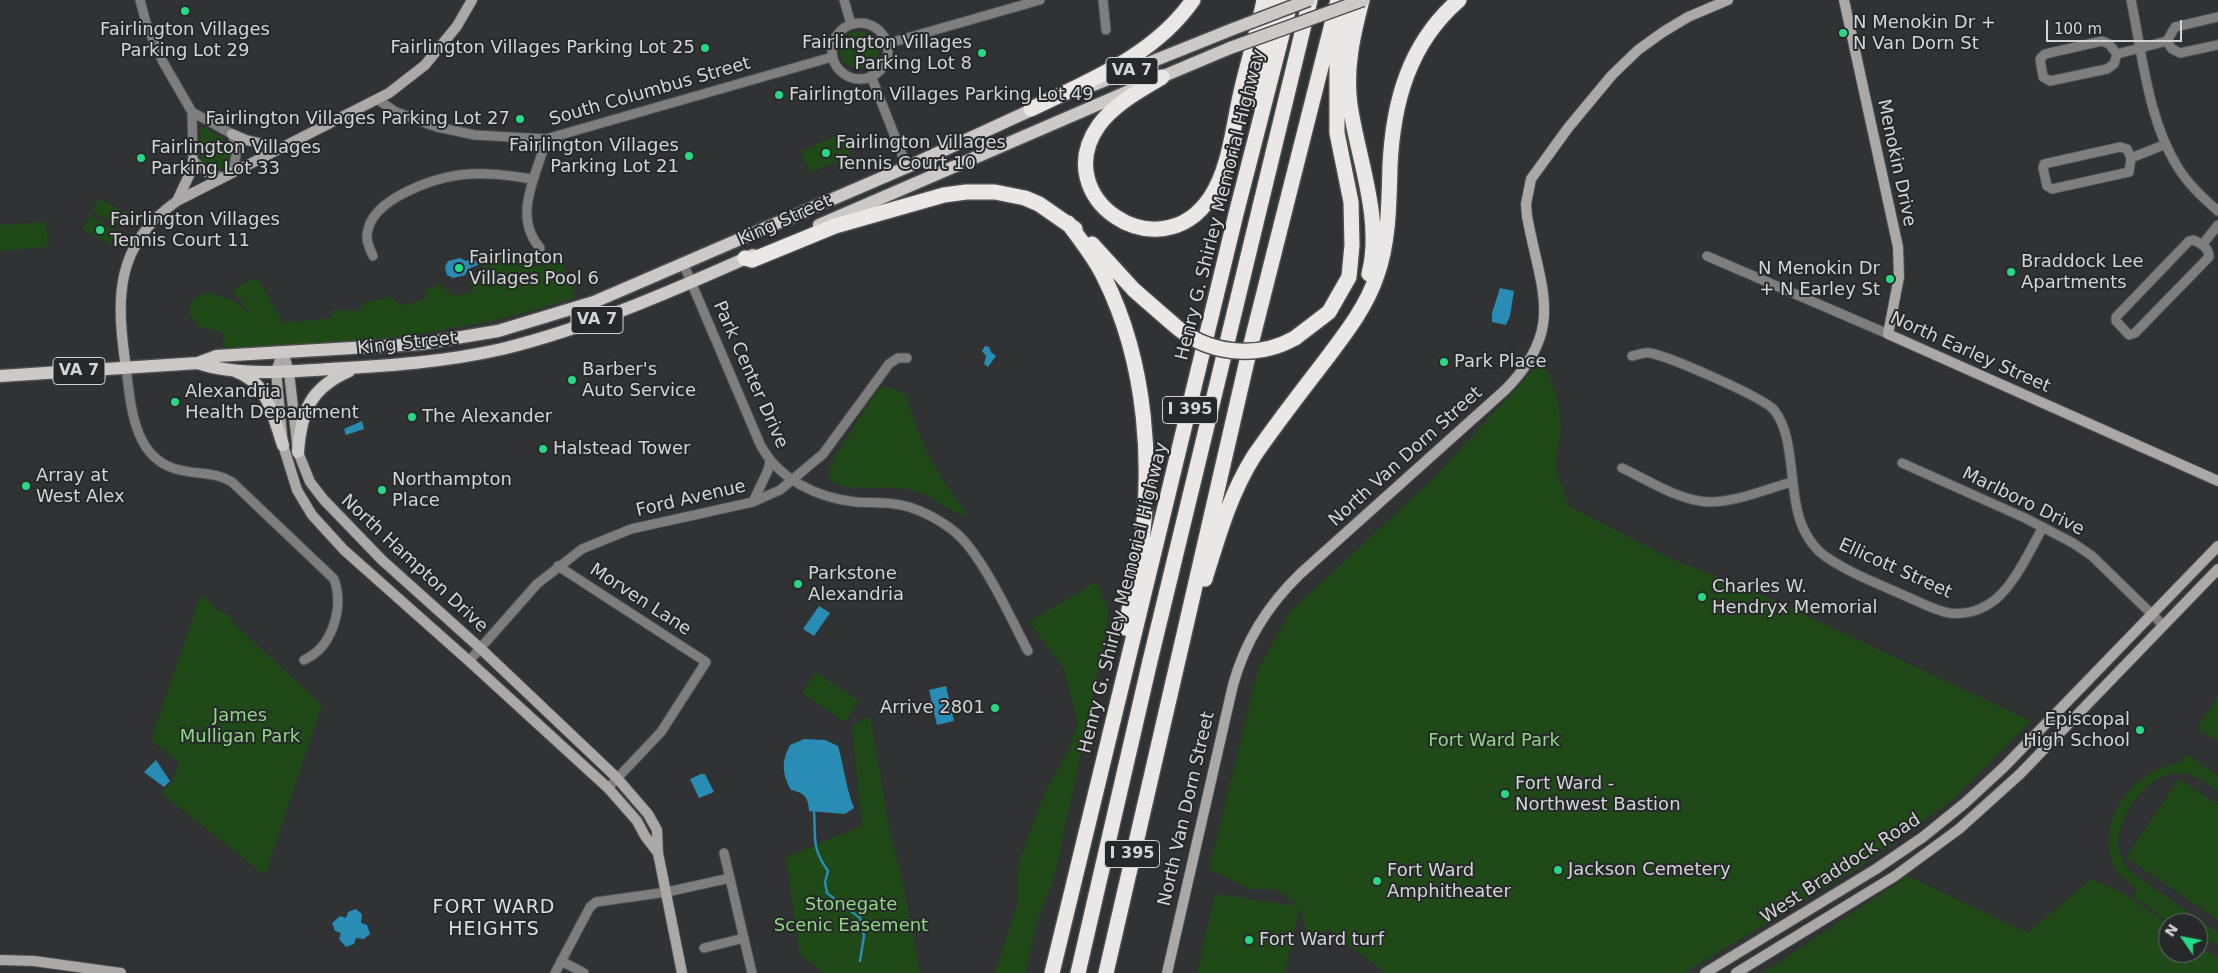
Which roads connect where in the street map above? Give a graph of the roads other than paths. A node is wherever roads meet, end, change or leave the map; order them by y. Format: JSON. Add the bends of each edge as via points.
{"nodes":[{"id":1,"x":140,"y":0,"type":"edge"},
{"id":2,"x":472,"y":0,"type":"edge"},
{"id":3,"x":844,"y":0,"type":"edge"},
{"id":4,"x":1040,"y":0,"type":"edge"},
{"id":5,"x":1103,"y":0,"type":"edge"},
{"id":6,"x":1193,"y":0,"type":"edge"},
{"id":7,"x":1264,"y":0,"type":"edge"},
{"id":8,"x":1277,"y":0,"type":"edge"},
{"id":9,"x":1291,"y":0,"type":"edge"},
{"id":10,"x":1310,"y":0,"type":"edge"},
{"id":11,"x":1338,"y":0,"type":"edge"},
{"id":12,"x":1346,"y":0,"type":"edge"},
{"id":13,"x":1362,"y":0,"type":"edge"},
{"id":14,"x":1459,"y":0,"type":"edge"},
{"id":15,"x":1728,"y":0,"type":"edge"},
{"id":16,"x":1844,"y":0,"type":"edge"},
{"id":17,"x":2131,"y":0,"type":"edge"},
{"id":18,"x":2218,"y":17,"type":"edge"},
{"id":19,"x":851,"y":24,"type":"junction"},
{"id":20,"x":1106,"y":30,"type":"dead end"},
{"id":21,"x":2167,"y":41,"type":"junction"},
{"id":22,"x":886,"y":44,"type":"junction"},
{"id":23,"x":2218,"y":45,"type":"edge"},
{"id":24,"x":2141,"y":47,"type":"junction"},
{"id":25,"x":2117,"y":54,"type":"junction"},
{"id":26,"x":832,"y":57,"type":"junction"},
{"id":27,"x":871,"y":76,"type":"junction"},
{"id":28,"x":1162,"y":77,"type":"junction"},
{"id":29,"x":378,"y":100,"type":"junction"},
{"id":30,"x":1031,"y":109,"type":"junction"},
{"id":31,"x":192,"y":112,"type":"junction"},
{"id":32,"x":232,"y":134,"type":"junction"},
{"id":33,"x":546,"y":139,"type":"junction"},
{"id":34,"x":2166,"y":144,"type":"junction"},
{"id":35,"x":281,"y":148,"type":"junction"},
{"id":36,"x":2131,"y":158,"type":"junction"},
{"id":37,"x":193,"y":160,"type":"junction"},
{"id":38,"x":907,"y":167,"type":"junction"},
{"id":39,"x":233,"y":172,"type":"junction"},
{"id":40,"x":222,"y":178,"type":"junction"},
{"id":41,"x":532,"y":179,"type":"junction"},
{"id":42,"x":177,"y":201,"type":"junction"},
{"id":43,"x":2218,"y":211,"type":"edge"},
{"id":44,"x":1236,"y":214,"type":"junction"},
{"id":45,"x":1068,"y":223,"type":"junction"},
{"id":46,"x":2218,"y":225,"type":"edge"},
{"id":47,"x":2202,"y":244,"type":"junction"},
{"id":48,"x":540,"y":248,"type":"dead end"},
{"id":49,"x":373,"y":256,"type":"dead end"},
{"id":50,"x":1707,"y":256,"type":"dead end"},
{"id":51,"x":745,"y":258,"type":"junction"},
{"id":52,"x":683,"y":263,"type":"junction"},
{"id":53,"x":690,"y":281,"type":"junction"},
{"id":54,"x":1352,"y":325,"type":"junction"},
{"id":55,"x":1888,"y":334,"type":"junction"},
{"id":56,"x":283,"y":352,"type":"junction"},
{"id":57,"x":1632,"y":356,"type":"dead end"},
{"id":58,"x":907,"y":358,"type":"dead end"},
{"id":59,"x":198,"y":364,"type":"junction"},
{"id":60,"x":126,"y":368,"type":"junction"},
{"id":61,"x":357,"y":368,"type":"junction"},
{"id":62,"x":231,"y":370,"type":"junction"},
{"id":63,"x":283,"y":372,"type":"junction"},
{"id":64,"x":0,"y":376,"type":"edge"},
{"id":65,"x":283,"y":445,"type":"junction"},
{"id":66,"x":298,"y":452,"type":"junction"},
{"id":67,"x":770,"y":461,"type":"junction"},
{"id":68,"x":1902,"y":463,"type":"dead end"},
{"id":69,"x":1622,"y":468,"type":"dead end"},
{"id":70,"x":794,"y":480,"type":"junction"},
{"id":71,"x":2218,"y":481,"type":"edge"},
{"id":72,"x":1792,"y":482,"type":"junction"},
{"id":73,"x":753,"y":502,"type":"junction"},
{"id":74,"x":2043,"y":528,"type":"junction"},
{"id":75,"x":2218,"y":546,"type":"edge"},
{"id":76,"x":558,"y":566,"type":"junction"},
{"id":77,"x":2218,"y":568,"type":"edge"},
{"id":78,"x":2152,"y":615,"type":"junction"},
{"id":79,"x":2163,"y":625,"type":"junction"},
{"id":80,"x":480,"y":648,"type":"junction"},
{"id":81,"x":1028,"y":651,"type":"dead end"},
{"id":82,"x":304,"y":660,"type":"dead end"},
{"id":83,"x":469,"y":661,"type":"junction"},
{"id":84,"x":1160,"y":735,"type":"junction"},
{"id":85,"x":618,"y":778,"type":"junction"},
{"id":86,"x":608,"y":788,"type":"junction"},
{"id":87,"x":1088,"y":820,"type":"junction"},
{"id":88,"x":658,"y":853,"type":"junction"},
{"id":89,"x":724,"y":853,"type":"dead end"},
{"id":90,"x":730,"y":878,"type":"junction"},
{"id":91,"x":667,"y":892,"type":"junction"},
{"id":92,"x":744,"y":938,"type":"junction"},
{"id":93,"x":704,"y":948,"type":"dead end"},
{"id":94,"x":0,"y":960,"type":"edge"},
{"id":95,"x":561,"y":961,"type":"junction"},
{"id":96,"x":121,"y":973,"type":"edge"},
{"id":97,"x":555,"y":973,"type":"edge"},
{"id":98,"x":584,"y":973,"type":"edge"},
{"id":99,"x":682,"y":973,"type":"edge"},
{"id":100,"x":752,"y":973,"type":"edge"},
{"id":101,"x":1052,"y":973,"type":"edge"},
{"id":102,"x":1078,"y":973,"type":"edge"},
{"id":103,"x":1106,"y":973,"type":"edge"},
{"id":104,"x":1167,"y":973,"type":"edge"},
{"id":105,"x":1705,"y":973,"type":"edge"},
{"id":106,"x":1736,"y":973,"type":"edge"}],
"edges":[{"from":1,"to":31,"type":"street","via":[[163,62]]},
{"from":2,"to":29,"type":"street","via":[[457,26],[425,65]]},
{"from":3,"to":19,"type":"street"},
{"from":4,"to":22,"type":"street"},
{"from":5,"to":20,"type":"street"},
{"from":6,"to":30,"type":"highway","via":[[1165,33],[1135,56]]},
{"from":7,"to":28,"type":"highway","via":[[1225,163],[1210,198],[1187,219],[1173,226],[1138,228],[1116,218],[1100,201],[1089,183],[1086,161],[1093,137],[1105,119]]},
{"from":8,"to":44,"type":"highway"},
{"from":9,"to":44,"type":"highway","name":"Henry G. Shirley Memorial Highway","number":"I 395"},
{"from":10,"to":30,"type":"main road","name":"King Street","number":"VA 7","bridge":true},
{"from":10,"to":102,"type":"highway"},
{"from":11,"to":84,"type":"highway","number":"I 395","via":[[1249,352]]},
{"from":12,"to":45,"type":"highway","bridge":true,"via":[[1336,63],[1337,132],[1351,202],[1352,246],[1349,277],[1329,312],[1279,347],[1249,352],[1217,348],[1184,334],[1134,290],[1088,239]]},
{"from":13,"to":28,"type":"main road","name":"King Street","number":"VA 7","bridge":true,"via":[[1230,48]]},
{"from":13,"to":54,"type":"highway","via":[[1353,34],[1350,103],[1372,212],[1373,242],[1365,292]]},
{"from":14,"to":54,"type":"highway","via":[[1424,40],[1400,91],[1382,260],[1372,289]]},
{"from":15,"to":104,"type":"street","name":"North Van Dorn Street","via":[[1682,21],[1638,50],[1589,101],[1531,179],[1527,216],[1544,290],[1545,311],[1537,345],[1523,371],[1506,390],[1300,574],[1273,602],[1256,628],[1243,653],[1233,685]]},
{"from":16,"to":55,"type":"street","name":"Menokin Drive","via":[[1899,252],[1899,277]]},
{"from":17,"to":24,"type":"street"},
{"from":18,"to":21,"type":"street","via":[[2175,27]]},
{"from":19,"to":22,"type":"street","via":[[864,23],[874,27]]},
{"from":19,"to":26,"type":"street","via":[[835,38]]},
{"from":21,"to":23,"type":"street","via":[[2180,53]]},
{"from":21,"to":24,"type":"street"},
{"from":22,"to":27,"type":"street","via":[[885,63]]},
{"from":24,"to":25,"type":"street"},
{"from":24,"to":34,"type":"street","via":[[2155,114]]},
{"from":25,"to":25,"type":"street","via":[[2110,44],[2102,42],[2044,54],[2040,59],[2043,77],[2050,81],[2107,68],[2114,64]]},
{"from":26,"to":27,"type":"street","via":[[836,66],[848,76],[861,79]]},
{"from":26,"to":33,"type":"street","name":"South Columbus Street"},
{"from":27,"to":38,"type":"street"},
{"from":28,"to":51,"type":"main road","name":"King Street","number":"VA 7"},
{"from":29,"to":33,"type":"street","name":"South Columbus Street","via":[[396,112],[437,127],[475,135]]},
{"from":29,"to":35,"type":"street"},
{"from":30,"to":38,"type":"main road","name":"King Street","number":"VA 7"},
{"from":31,"to":32,"type":"street"},
{"from":31,"to":37,"type":"street"},
{"from":32,"to":35,"type":"street"},
{"from":32,"to":39,"type":"street","via":[[237,149]]},
{"from":33,"to":41,"type":"street"},
{"from":34,"to":36,"type":"street"},
{"from":34,"to":43,"type":"street","via":[[2190,184]]},
{"from":35,"to":39,"type":"street"},
{"from":36,"to":36,"type":"street","via":[[2127,149],[2120,147],[2050,162],[2042,168],[2047,186],[2052,189],[2124,174],[2129,172]]},
{"from":37,"to":40,"type":"street","via":[[207,173]]},
{"from":37,"to":42,"type":"street","via":[[193,167]]},
{"from":38,"to":52,"type":"main road","name":"King Street","number":"VA 7"},
{"from":39,"to":40,"type":"street"},
{"from":40,"to":42,"type":"street"},
{"from":41,"to":48,"type":"street","via":[[528,216],[530,229]]},
{"from":41,"to":49,"type":"street","via":[[500,174],[458,175],[410,191],[385,204],[370,221],[367,243]]},
{"from":42,"to":60,"type":"street","via":[[142,233],[124,268],[121,295]]},
{"from":44,"to":87,"type":"highway","name":"Henry G. Shirley Memorial Highway","number":"I 395"},
{"from":45,"to":51,"type":"highway","via":[[1025,198],[995,192],[966,192],[944,195],[835,226],[752,260]]},
{"from":45,"to":87,"type":"highway","via":[[1104,277],[1126,335],[1145,424],[1144,510],[1139,561]]},
{"from":46,"to":47,"type":"street"},
{"from":47,"to":47,"type":"street","via":[[2189,241],[2116,317],[2116,322],[2129,335],[2135,333],[2209,257]]},
{"from":50,"to":55,"type":"street","name":"North Earley Street"},
{"from":51,"to":53,"type":"main road","name":"King Street","number":"VA 7"},
{"from":52,"to":53,"type":"street","name":"Park Center Drive"},
{"from":52,"to":56,"type":"main road","name":"King Street","number":"VA 7","via":[[594,302],[498,331],[420,344]]},
{"from":53,"to":61,"type":"main road","name":"King Street","number":"VA 7","via":[[600,318],[501,349]]},
{"from":53,"to":67,"type":"street","name":"Park Center Drive"},
{"from":54,"to":84,"type":"highway","via":[[1263,444],[1228,507]]},
{"from":55,"to":71,"type":"street","name":"North Earley Street"},
{"from":56,"to":59,"type":"main road","name":"King Street","number":"VA 7","via":[[217,356]]},
{"from":56,"to":63,"type":"street","name":"North Hampton Drive"},
{"from":57,"to":72,"type":"street","name":"Ellicott Street","via":[[1650,353],[1768,405],[1782,425]]},
{"from":58,"to":70,"type":"street","name":"Ford Avenue","via":[[898,358],[883,370],[832,444]]},
{"from":59,"to":60,"type":"main road","name":"King Street","number":"VA 7"},
{"from":59,"to":62,"type":"main road","name":"King Street","number":"VA 7"},
{"from":60,"to":64,"type":"main road","name":"King Street","number":"VA 7"},
{"from":60,"to":82,"type":"street","via":[[135,421],[141,440],[151,455],[175,469],[215,474],[232,482],[334,579],[339,600],[327,640],[315,655]]},
{"from":61,"to":63,"type":"main road","name":"King Street","number":"VA 7"},
{"from":61,"to":66,"type":"main road","via":[[335,377],[314,396],[300,425]]},
{"from":62,"to":63,"type":"main road","name":"King Street","number":"VA 7"},
{"from":62,"to":65,"type":"main road","via":[[251,380],[268,398]]},
{"from":63,"to":65,"type":"street","name":"North Hampton Drive"},
{"from":63,"to":66,"type":"street","name":"North Hampton Drive"},
{"from":65,"to":83,"type":"street","name":"North Hampton Drive","via":[[297,490],[326,533]]},
{"from":66,"to":80,"type":"street","name":"North Hampton Drive","via":[[310,482],[338,517]]},
{"from":67,"to":70,"type":"street","name":"Park Center Drive"},
{"from":67,"to":73,"type":"street"},
{"from":68,"to":74,"type":"street","name":"Marlboro Drive"},
{"from":69,"to":72,"type":"street","via":[[1668,490],[1707,502]]},
{"from":70,"to":73,"type":"street","name":"Ford Avenue"},
{"from":70,"to":81,"type":"street","name":"Park Center Drive","via":[[814,492],[833,498],[907,507],[953,530],[976,556]]},
{"from":72,"to":74,"type":"street","name":"Ellicott Street","via":[[1794,502],[1803,528],[1825,556],[1861,576],[1950,613],[1974,611],[1998,598]]},
{"from":73,"to":76,"type":"street","name":"Ford Avenue","via":[[611,535],[582,549]]},
{"from":74,"to":78,"type":"street","name":"Marlboro Drive","via":[[2073,542],[2092,556]]},
{"from":75,"to":78,"type":"street","name":"West Braddock Road"},
{"from":76,"to":80,"type":"street","name":"Ford Avenue","via":[[537,584]]},
{"from":76,"to":85,"type":"street","name":"Morven Lane","via":[[706,662],[660,732]]},
{"from":77,"to":79,"type":"street","name":"West Braddock Road"},
{"from":78,"to":79,"type":"street","name":"Marlboro Drive"},
{"from":78,"to":105,"type":"street","name":"West Braddock Road","via":[[2004,767],[1923,837]]},
{"from":79,"to":106,"type":"street","name":"West Braddock Road","via":[[2020,774],[1959,829],[1895,876]]},
{"from":80,"to":83,"type":"street","name":"Ford Avenue"},
{"from":80,"to":85,"type":"street","name":"North Hampton Drive"},
{"from":83,"to":86,"type":"street","name":"North Hampton Drive"},
{"from":84,"to":103,"type":"highway","number":"I 395"},
{"from":85,"to":86,"type":"street"},
{"from":85,"to":88,"type":"street","name":"North Hampton Drive","via":[[648,814],[656,830]]},
{"from":86,"to":88,"type":"street","name":"North Hampton Drive"},
{"from":87,"to":101,"type":"highway","name":"Henry G. Shirley Memorial Highway","number":"I 395"},
{"from":88,"to":91,"type":"street","name":"North Hampton Drive"},
{"from":89,"to":90,"type":"street"},
{"from":90,"to":91,"type":"street"},
{"from":90,"to":92,"type":"street"},
{"from":91,"to":95,"type":"street","via":[[596,902],[590,907]]},
{"from":91,"to":99,"type":"street","name":"North Hampton Drive"},
{"from":92,"to":93,"type":"street"},
{"from":92,"to":100,"type":"street"},
{"from":94,"to":96,"type":"street"},
{"from":95,"to":97,"type":"street"},
{"from":95,"to":98,"type":"street"}]}
